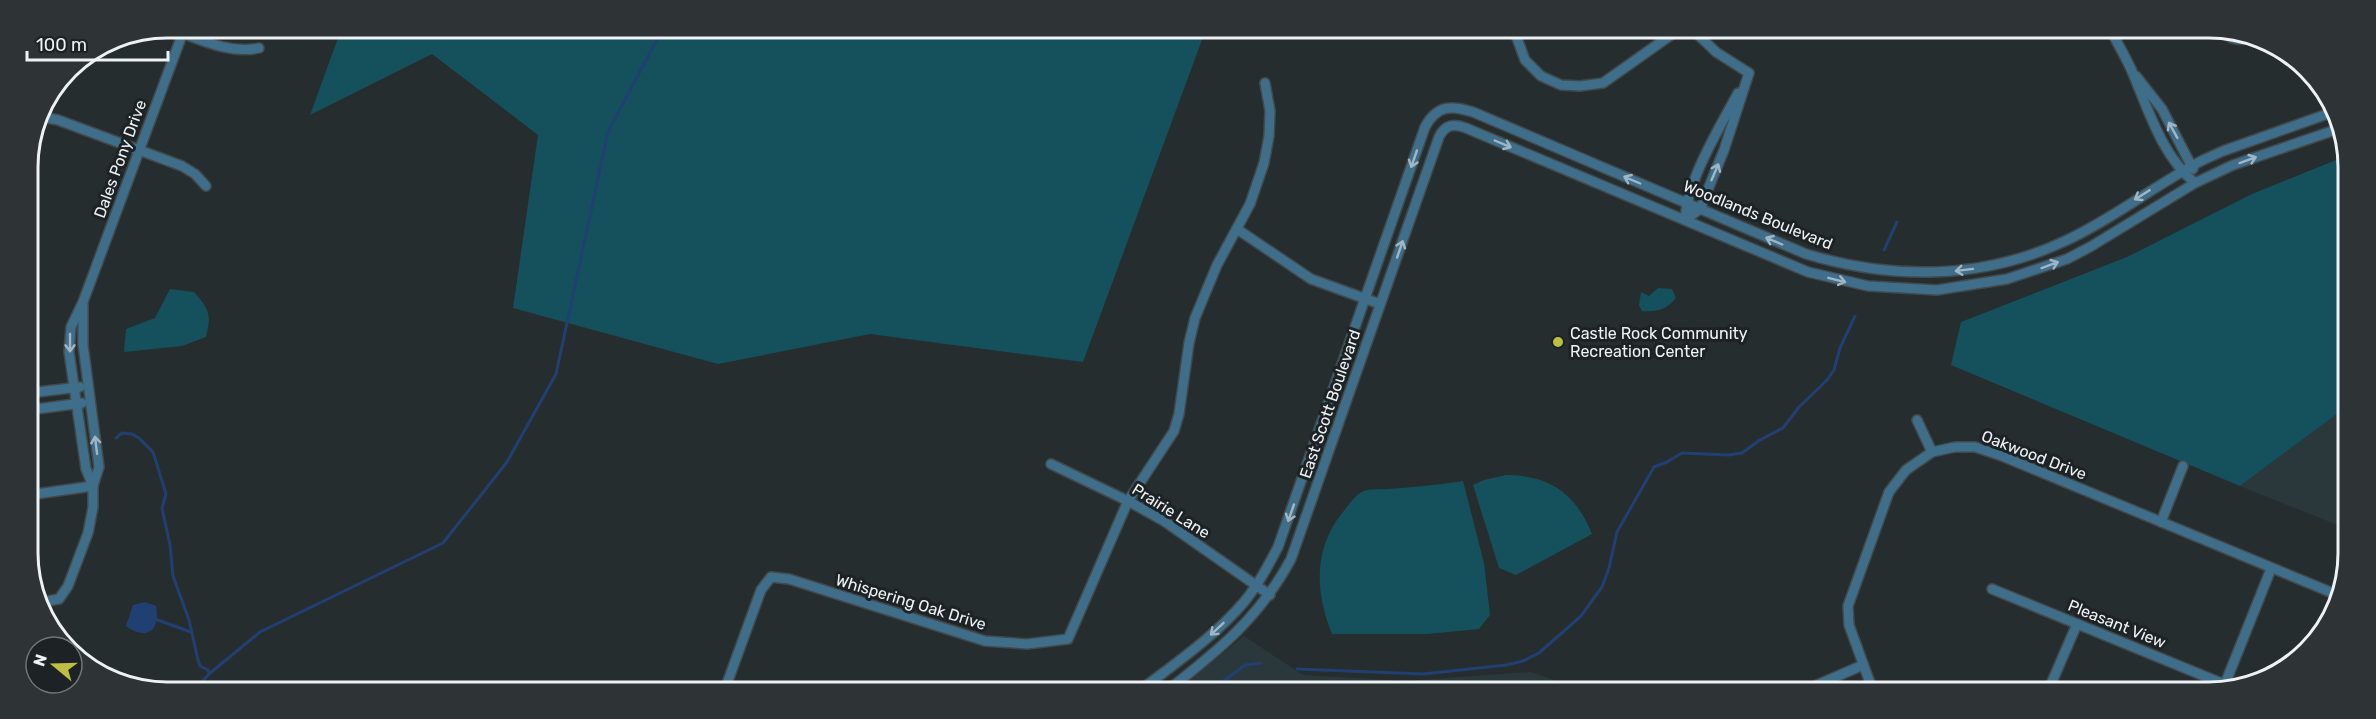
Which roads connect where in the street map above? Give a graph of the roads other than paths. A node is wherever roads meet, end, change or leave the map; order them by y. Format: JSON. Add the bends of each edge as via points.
{"nodes":[{"id":1,"x":181,"y":38,"type":"edge"},
{"id":2,"x":204,"y":38,"type":"edge"},
{"id":3,"x":1517,"y":38,"type":"edge"},
{"id":4,"x":1667,"y":38,"type":"edge"},
{"id":5,"x":1701,"y":38,"type":"edge"},
{"id":6,"x":2115,"y":38,"type":"edge"},
{"id":7,"x":259,"y":48,"type":"dead end"},
{"id":8,"x":2131,"y":70,"type":"junction"},
{"id":9,"x":1749,"y":73,"type":"junction"},
{"id":10,"x":1265,"y":83,"type":"dead end"},
{"id":11,"x":1441,"y":109,"type":"joint"},
{"id":12,"x":2327,"y":114,"type":"edge"},
{"id":13,"x":47,"y":118,"type":"edge"},
{"id":14,"x":1449,"y":126,"type":"joint"},
{"id":15,"x":2333,"y":131,"type":"edge"},
{"id":16,"x":139,"y":150,"type":"junction"},
{"id":17,"x":2193,"y":165,"type":"junction"},
{"id":18,"x":2181,"y":171,"type":"junction"},
{"id":19,"x":2194,"y":183,"type":"junction"},
{"id":20,"x":206,"y":186,"type":"dead end"},
{"id":21,"x":1686,"y":203,"type":"junction"},
{"id":22,"x":1700,"y":209,"type":"junction"},
{"id":23,"x":1685,"y":220,"type":"junction"},
{"id":24,"x":1237,"y":229,"type":"junction"},
{"id":25,"x":1364,"y":298,"type":"junction"},
{"id":26,"x":82,"y":302,"type":"junction"},
{"id":27,"x":1380,"y":304,"type":"junction"},
{"id":28,"x":88,"y":386,"type":"junction"},
{"id":29,"x":74,"y":387,"type":"junction"},
{"id":30,"x":38,"y":392,"type":"edge"},
{"id":31,"x":90,"y":402,"type":"junction"},
{"id":32,"x":76,"y":404,"type":"junction"},
{"id":33,"x":38,"y":409,"type":"edge"},
{"id":34,"x":1917,"y":420,"type":"dead end"},
{"id":35,"x":1932,"y":452,"type":"junction"},
{"id":36,"x":1050,"y":464,"type":"dead end"},
{"id":37,"x":2183,"y":466,"type":"dead end"},
{"id":38,"x":93,"y":486,"type":"junction"},
{"id":39,"x":38,"y":494,"type":"edge"},
{"id":40,"x":1128,"y":501,"type":"junction"},
{"id":41,"x":2161,"y":522,"type":"junction"},
{"id":42,"x":2271,"y":569,"type":"junction"},
{"id":43,"x":1256,"y":585,"type":"junction"},
{"id":44,"x":1992,"y":589,"type":"dead end"},
{"id":45,"x":2332,"y":593,"type":"edge"},
{"id":46,"x":1270,"y":595,"type":"junction"},
{"id":47,"x":47,"y":601,"type":"edge"},
{"id":48,"x":2078,"y":624,"type":"junction"},
{"id":49,"x":1863,"y":665,"type":"junction"},
{"id":50,"x":2230,"y":680,"type":"edge"},
{"id":51,"x":1826,"y":681,"type":"edge"},
{"id":52,"x":1869,"y":681,"type":"edge"},
{"id":53,"x":2052,"y":681,"type":"edge"},
{"id":54,"x":2218,"y":681,"type":"edge"},
{"id":55,"x":728,"y":682,"type":"edge"},
{"id":56,"x":1151,"y":682,"type":"edge"},
{"id":57,"x":1179,"y":682,"type":"edge"}],
"edges":[{"from":1,"to":16,"type":"street","name":"Dales Pony Drive"},
{"from":2,"to":7,"type":"street","via":[[233,50]]},
{"from":3,"to":4,"type":"street","via":[[1525,60],[1541,76],[1561,85],[1580,86],[1603,83]]},
{"from":5,"to":9,"type":"street"},
{"from":6,"to":8,"type":"street"},
{"from":17,"to":8,"type":"street","one_way":true,"via":[[2162,109]]},
{"from":8,"to":18,"type":"street","via":[[2148,113]]},
{"from":9,"to":21,"type":"street","via":[[1711,143]]},
{"from":22,"to":9,"type":"street","one_way":true},
{"from":10,"to":24,"type":"street","name":"Whispering Oak Drive","via":[[1270,111],[1264,163]]},
{"from":21,"to":11,"type":"street","name":"Woodlands Boulevard","one_way":true,"via":[[1473,112],[1453,106]]},
{"from":11,"to":25,"type":"street","name":"East Scott Boulevard","one_way":true,"via":[[1425,127]]},
{"from":12,"to":17,"type":"street","name":"Woodlands Boulevard"},
{"from":13,"to":16,"type":"street"},
{"from":14,"to":23,"type":"street","name":"Woodlands Boulevard","one_way":true,"via":[[1466,128]]},
{"from":27,"to":14,"type":"street","name":"East Scott Boulevard","one_way":true,"via":[[1439,137]]},
{"from":19,"to":15,"type":"street","name":"Woodlands Boulevard","one_way":true,"via":[[2233,165]]},
{"from":16,"to":20,"type":"street","via":[[190,170]]},
{"from":16,"to":26,"type":"street","name":"Dales Pony Drive"},
{"from":17,"to":18,"type":"street","name":"Woodlands Boulevard"},
{"from":17,"to":19,"type":"street"},
{"from":18,"to":19,"type":"street"},
{"from":18,"to":22,"type":"street","name":"Woodlands Boulevard","one_way":true,"via":[[2064,241],[2005,262],[1945,272],[1904,273],[1843,264],[1788,247]]},
{"from":23,"to":19,"type":"street","name":"Woodlands Boulevard","one_way":true,"via":[[1824,276],[1868,286],[1937,290],[2007,279],[2067,259]]},
{"from":21,"to":22,"type":"street","name":"Woodlands Boulevard"},
{"from":21,"to":23,"type":"street"},
{"from":22,"to":23,"type":"street"},
{"from":24,"to":25,"type":"street","via":[[1304,275]]},
{"from":24,"to":40,"type":"street","name":"Whispering Oak Drive","via":[[1195,318],[1174,431]]},
{"from":25,"to":27,"type":"street"},
{"from":25,"to":43,"type":"street","name":"East Scott Boulevard","one_way":true,"via":[[1287,526]]},
{"from":26,"to":28,"type":"street","name":"Dales Pony Drive"},
{"from":26,"to":29,"type":"street","name":"Dales Pony Drive","one_way":true,"via":[[69,333]]},
{"from":27,"to":46,"type":"street","name":"East Scott Boulevard","via":[[1298,541]]},
{"from":28,"to":29,"type":"street"},
{"from":28,"to":31,"type":"street","name":"Dales Pony Drive"},
{"from":29,"to":30,"type":"street"},
{"from":29,"to":32,"type":"street","name":"Dales Pony Drive"},
{"from":31,"to":32,"type":"street"},
{"from":38,"to":31,"type":"street","name":"Dales Pony Drive","one_way":true,"via":[[99,467]]},
{"from":32,"to":33,"type":"street"},
{"from":32,"to":38,"type":"street","name":"Dales Pony Drive","via":[[86,469]]},
{"from":34,"to":35,"type":"street"},
{"from":35,"to":41,"type":"street","name":"Oakwood Drive","via":[[1975,447]]},
{"from":35,"to":49,"type":"street","name":"Oakwood Drive","via":[[1906,470],[1890,492],[1848,606],[1849,625]]},
{"from":36,"to":40,"type":"street","name":"Prairie Lane"},
{"from":37,"to":41,"type":"street"},
{"from":38,"to":39,"type":"street"},
{"from":38,"to":47,"type":"street","name":"Dales Pony Drive","via":[[91,518],[68,586],[59,599]]},
{"from":40,"to":43,"type":"street","name":"Prairie Lane","via":[[1164,521]]},
{"from":40,"to":55,"type":"street","name":"Whispering Oak Drive","via":[[1068,639],[1027,644],[985,641],[789,579],[771,577],[761,590]]},
{"from":41,"to":42,"type":"street","name":"Oakwood Drive"},
{"from":42,"to":45,"type":"street","name":"Oakwood Drive"},
{"from":42,"to":50,"type":"street"},
{"from":43,"to":46,"type":"street","name":"Prairie Lane"},
{"from":43,"to":56,"type":"street","name":"East Scott Boulevard","one_way":true,"via":[[1214,632]]},
{"from":44,"to":48,"type":"street","name":"Pleasant View"},
{"from":46,"to":57,"type":"street","name":"East Scott Boulevard","via":[[1241,629]]},
{"from":48,"to":53,"type":"street"},
{"from":48,"to":54,"type":"street","name":"Pleasant View"},
{"from":49,"to":51,"type":"street"},
{"from":49,"to":52,"type":"street","name":"Oakwood Drive"}]}
